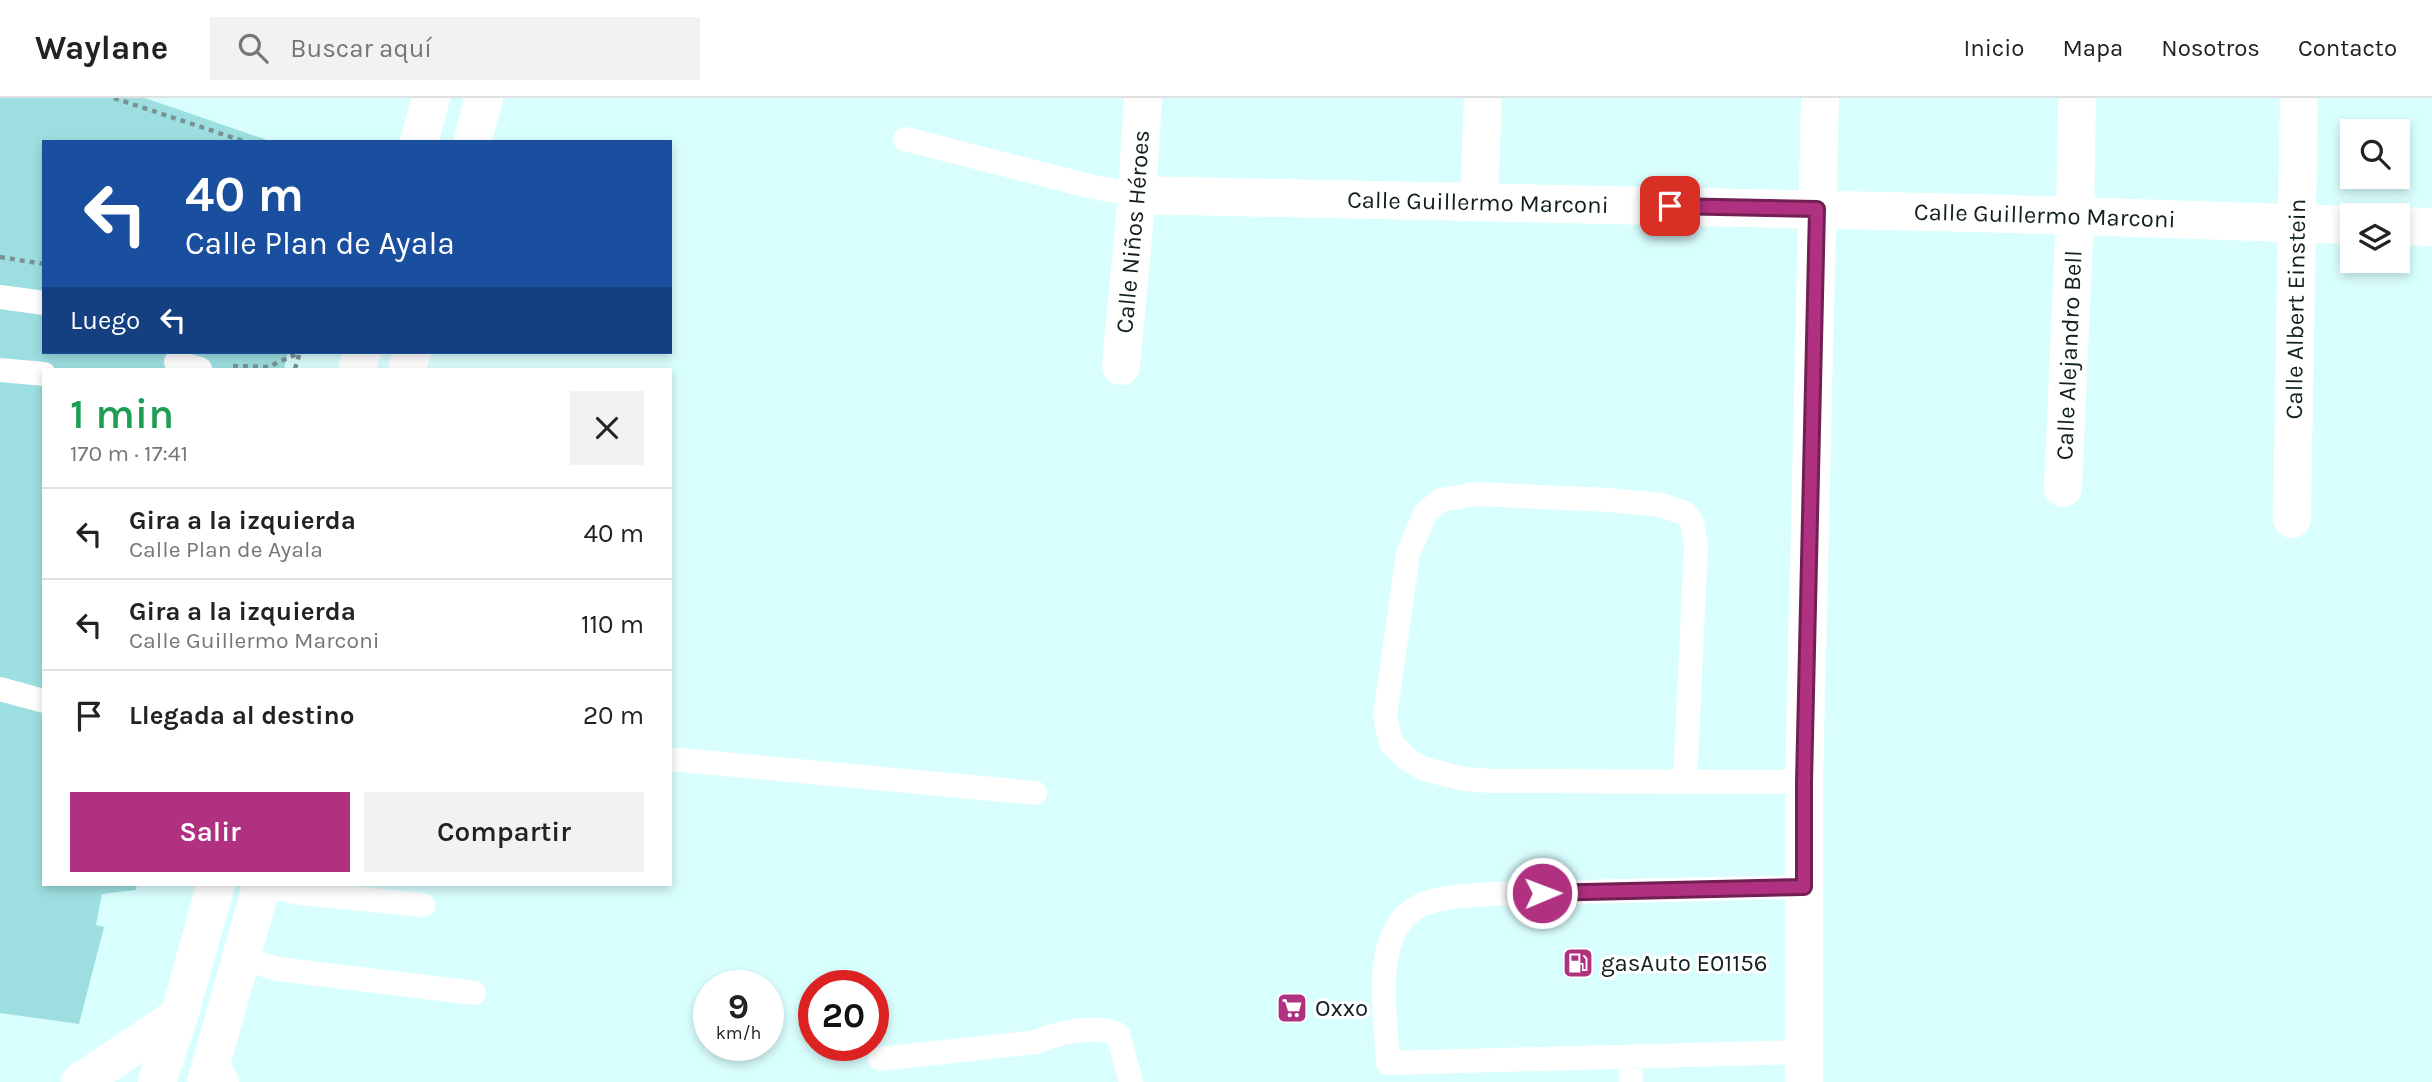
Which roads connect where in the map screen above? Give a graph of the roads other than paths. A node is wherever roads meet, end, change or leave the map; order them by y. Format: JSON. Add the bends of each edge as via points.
{"nodes":[{"id":1,"x":431,"y":98,"type":"edge"},
{"id":2,"x":484,"y":98,"type":"edge"},
{"id":3,"x":1143,"y":98,"type":"edge"},
{"id":4,"x":1483,"y":98,"type":"edge"},
{"id":5,"x":1820,"y":98,"type":"edge"},
{"id":6,"x":2077,"y":98,"type":"edge"},
{"id":7,"x":2298,"y":98,"type":"edge"},
{"id":8,"x":905,"y":139,"type":"dead end"},
{"id":9,"x":420,"y":140,"type":"edge"},
{"id":10,"x":473,"y":140,"type":"edge"},
{"id":11,"x":1137,"y":195,"type":"junction"},
{"id":12,"x":1479,"y":201,"type":"junction"},
{"id":13,"x":1817,"y":209,"type":"junction"},
{"id":14,"x":2075,"y":216,"type":"junction"},
{"id":15,"x":2297,"y":223,"type":"junction"},
{"id":16,"x":2340,"y":225,"type":"edge"},
{"id":17,"x":2410,"y":226,"type":"edge"},
{"id":18,"x":2432,"y":227,"type":"edge"},
{"id":19,"x":0,"y":297,"type":"edge"},
{"id":20,"x":42,"y":303,"type":"edge"},
{"id":21,"x":174,"y":361,"type":"edge"},
{"id":22,"x":1121,"y":366,"type":"dead end"},
{"id":23,"x":197,"y":368,"type":"edge"},
{"id":24,"x":0,"y":370,"type":"edge"},
{"id":25,"x":42,"y":374,"type":"edge"},
{"id":26,"x":2063,"y":488,"type":"dead end"},
{"id":27,"x":2292,"y":519,"type":"dead end"},
{"id":28,"x":0,"y":689,"type":"edge"},
{"id":29,"x":42,"y":700,"type":"edge"},
{"id":30,"x":672,"y":759,"type":"edge"},
{"id":31,"x":1685,"y":782,"type":"junction"},
{"id":32,"x":1804,"y":782,"type":"junction"},
{"id":33,"x":1035,"y":793,"type":"dead end"},
{"id":34,"x":215,"y":886,"type":"edge"},
{"id":35,"x":262,"y":886,"type":"edge"},
{"id":36,"x":267,"y":886,"type":"edge"},
{"id":37,"x":1804,"y":887,"type":"junction"},
{"id":38,"x":423,"y":905,"type":"dead end"},
{"id":39,"x":240,"y":958,"type":"junction"},
{"id":40,"x":474,"y":993,"type":"dead end"},
{"id":41,"x":178,"y":1016,"type":"junction"},
{"id":42,"x":1630,"y":1057,"type":"junction"},
{"id":43,"x":889,"y":1058,"type":"edge"},
{"id":44,"x":1804,"y":1067,"type":"edge"},
{"id":45,"x":1388,"y":1072,"type":"edge"},
{"id":46,"x":212,"y":1077,"type":"edge"},
{"id":47,"x":80,"y":1082,"type":"edge"},
{"id":48,"x":157,"y":1082,"type":"edge"},
{"id":49,"x":1131,"y":1082,"type":"edge"},
{"id":50,"x":1631,"y":1082,"type":"edge"}],
"edges":[{"from":1,"to":9,"type":"street"},
{"from":2,"to":10,"type":"street"},
{"from":3,"to":11,"type":"street","name":"Calle Niños Héroes"},
{"from":4,"to":12,"type":"street"},
{"from":5,"to":13,"type":"street"},
{"from":6,"to":14,"type":"street","name":"Calle Alejandro Bell"},
{"from":7,"to":15,"type":"street","name":"Calle Albert Einstein"},
{"from":8,"to":11,"type":"lane","name":"Calle Guillermo Marconi"},
{"from":11,"to":12,"type":"street","name":"Calle Guillermo Marconi"},
{"from":11,"to":22,"type":"street","name":"Calle Niños Héroes"},
{"from":12,"to":13,"type":"street","name":"Calle Guillermo Marconi"},
{"from":13,"to":14,"type":"street","name":"Calle Guillermo Marconi"},
{"from":13,"to":32,"type":"street"},
{"from":14,"to":15,"type":"street","name":"Calle Guillermo Marconi"},
{"from":14,"to":26,"type":"street","name":"Calle Alejandro Bell"},
{"from":15,"to":16,"type":"street","name":"Calle Guillermo Marconi"},
{"from":15,"to":27,"type":"street","name":"Calle Albert Einstein"},
{"from":17,"to":18,"type":"street"},
{"from":19,"to":20,"type":"lane"},
{"from":21,"to":23,"type":"lane"},
{"from":24,"to":25,"type":"lane"},
{"from":28,"to":29,"type":"lane"},
{"from":30,"to":33,"type":"lane"},
{"from":31,"to":31,"type":"lane","via":[[1464,779],[1424,769],[1391,743],[1385,716],[1408,554],[1426,512],[1441,500],[1475,494],[1609,500],[1661,505],[1685,513],[1692,522],[1696,546]]},
{"from":31,"to":32,"type":"lane"},
{"from":32,"to":37,"type":"street"},
{"from":34,"to":41,"type":"street"},
{"from":35,"to":39,"type":"street"},
{"from":36,"to":38,"type":"lane"},
{"from":37,"to":44,"type":"street"},
{"from":37,"to":45,"type":"lane","via":[[1489,894],[1442,898],[1423,905],[1404,915],[1387,948]]},
{"from":39,"to":40,"type":"lane","via":[[278,969]]},
{"from":39,"to":46,"type":"street"},
{"from":41,"to":47,"type":"street"},
{"from":41,"to":48,"type":"street"},
{"from":42,"to":44,"type":"lane"},
{"from":42,"to":45,"type":"lane"},
{"from":42,"to":50,"type":"lane"},
{"from":43,"to":49,"type":"lane","via":[[1036,1042],[1052,1035],[1104,1029],[1118,1034]]}]}
